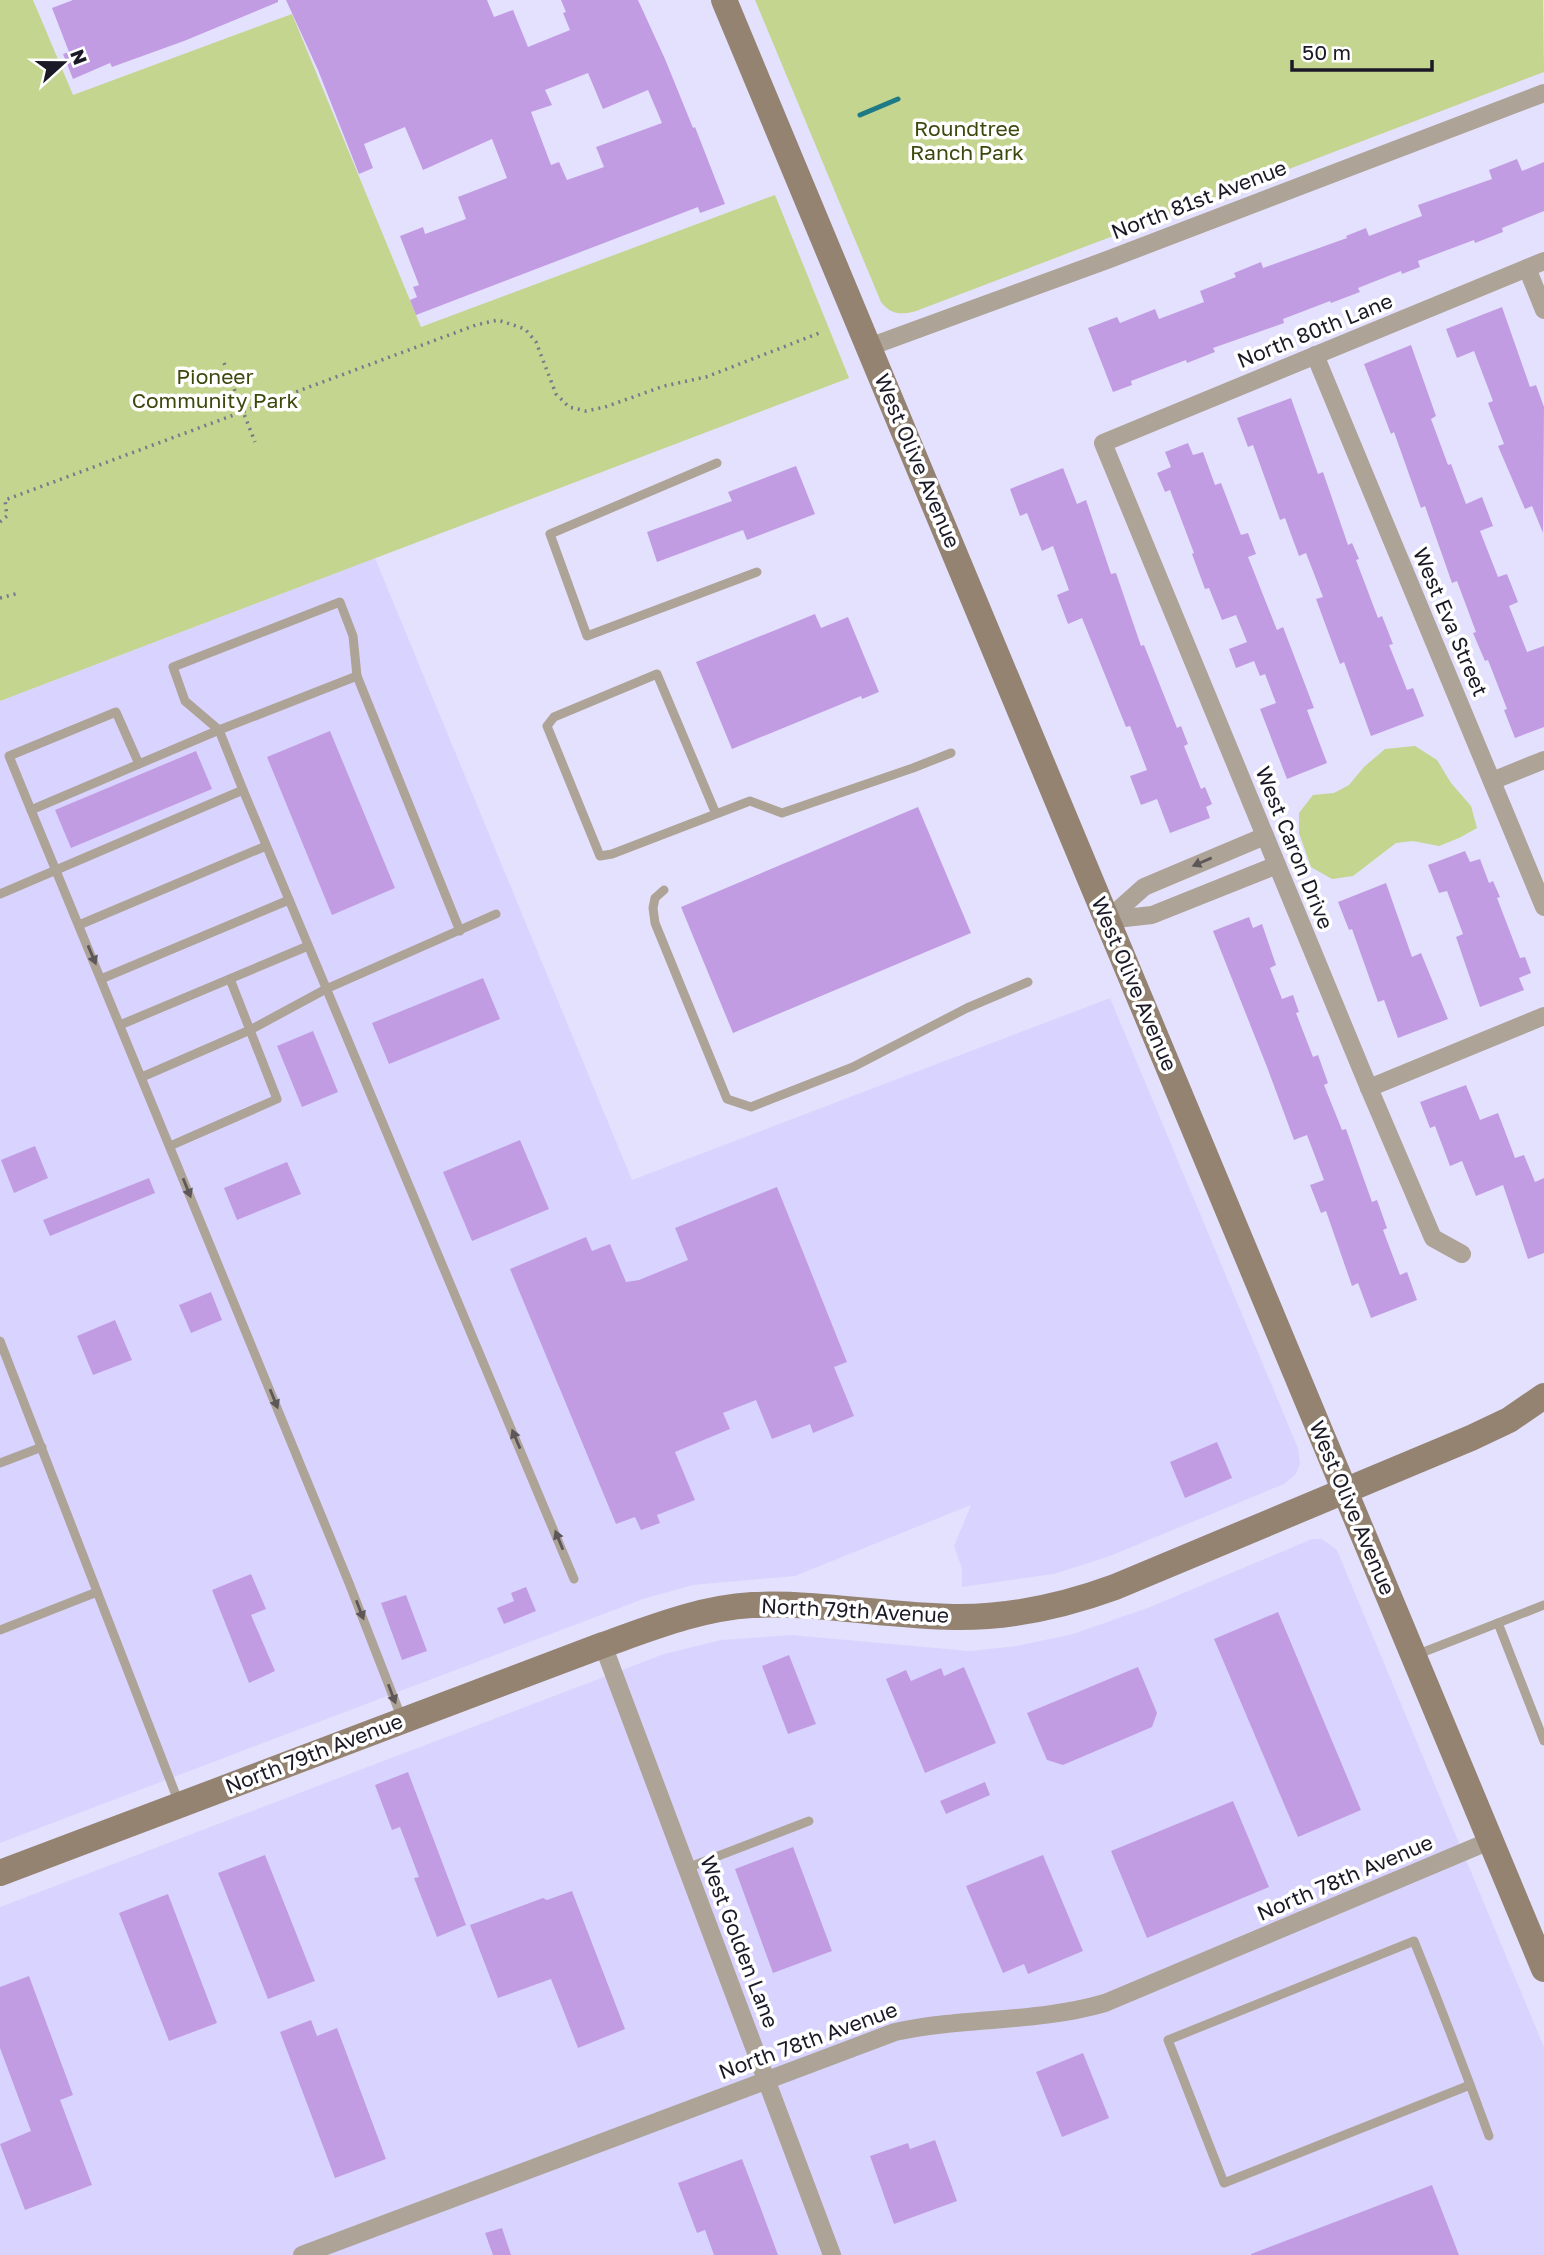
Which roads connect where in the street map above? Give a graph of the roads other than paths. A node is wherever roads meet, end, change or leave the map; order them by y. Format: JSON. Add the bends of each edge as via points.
{"nodes":[{"id":1,"x":724,"y":0,"type":"edge"},
{"id":2,"x":1544,"y":93,"type":"edge"},
{"id":3,"x":1544,"y":261,"type":"edge"},
{"id":4,"x":1527,"y":268,"type":"junction"},
{"id":5,"x":1544,"y":310,"type":"edge"},
{"id":6,"x":869,"y":346,"type":"junction"},
{"id":7,"x":1314,"y":355,"type":"junction"},
{"id":8,"x":1103,"y":443,"type":"joint"},
{"id":9,"x":717,"y":463,"type":"dead end"},
{"id":10,"x":757,"y":572,"type":"dead end"},
{"id":11,"x":357,"y":676,"type":"junction"},
{"id":12,"x":219,"y":730,"type":"junction"},
{"id":13,"x":951,"y":753,"type":"dead end"},
{"id":14,"x":1544,"y":760,"type":"edge"},
{"id":15,"x":139,"y":764,"type":"junction"},
{"id":16,"x":1492,"y":781,"type":"junction"},
{"id":17,"x":243,"y":790,"type":"junction"},
{"id":18,"x":31,"y":810,"type":"junction"},
{"id":19,"x":716,"y":814,"type":"junction"},
{"id":20,"x":1265,"y":836,"type":"junction"},
{"id":21,"x":266,"y":846,"type":"junction"},
{"id":22,"x":1277,"y":864,"type":"junction"},
{"id":23,"x":56,"y":869,"type":"junction"},
{"id":24,"x":664,"y":890,"type":"dead end"},
{"id":25,"x":0,"y":894,"type":"edge"},
{"id":26,"x":289,"y":900,"type":"junction"},
{"id":27,"x":1544,"y":907,"type":"edge"},
{"id":28,"x":496,"y":914,"type":"dead end"},
{"id":29,"x":1107,"y":920,"type":"junction"},
{"id":30,"x":79,"y":925,"type":"junction"},
{"id":31,"x":460,"y":931,"type":"junction"},
{"id":32,"x":309,"y":946,"type":"junction"},
{"id":33,"x":101,"y":979,"type":"junction"},
{"id":34,"x":230,"y":979,"type":"junction"},
{"id":35,"x":1028,"y":982,"type":"dead end"},
{"id":36,"x":326,"y":989,"type":"junction"},
{"id":37,"x":1544,"y":1016,"type":"edge"},
{"id":38,"x":120,"y":1025,"type":"junction"},
{"id":39,"x":250,"y":1030,"type":"junction"},
{"id":40,"x":142,"y":1077,"type":"junction"},
{"id":41,"x":1369,"y":1088,"type":"junction"},
{"id":42,"x":170,"y":1146,"type":"junction"},
{"id":43,"x":1462,"y":1254,"type":"dead end"},
{"id":44,"x":0,"y":1342,"type":"edge"},
{"id":45,"x":1544,"y":1396,"type":"edge"},
{"id":46,"x":42,"y":1447,"type":"junction"},
{"id":47,"x":0,"y":1462,"type":"edge"},
{"id":48,"x":1345,"y":1491,"type":"junction"},
{"id":49,"x":574,"y":1579,"type":"dead end"},
{"id":50,"x":97,"y":1592,"type":"junction"},
{"id":51,"x":1544,"y":1605,"type":"edge"},
{"id":52,"x":1498,"y":1623,"type":"junction"},
{"id":53,"x":0,"y":1630,"type":"edge"},
{"id":54,"x":603,"y":1645,"type":"junction"},
{"id":55,"x":1414,"y":1655,"type":"junction"},
{"id":56,"x":402,"y":1721,"type":"junction"},
{"id":57,"x":1544,"y":1741,"type":"edge"},
{"id":58,"x":180,"y":1805,"type":"junction"},
{"id":59,"x":808,"y":1821,"type":"dead end"},
{"id":60,"x":1492,"y":1840,"type":"junction"},
{"id":61,"x":687,"y":1868,"type":"junction"},
{"id":62,"x":0,"y":1873,"type":"edge"},
{"id":63,"x":1544,"y":1969,"type":"edge"},
{"id":64,"x":767,"y":2079,"type":"junction"},
{"id":65,"x":1471,"y":2085,"type":"junction"},
{"id":66,"x":1489,"y":2136,"type":"dead end"},
{"id":67,"x":302,"y":2255,"type":"edge"},
{"id":68,"x":832,"y":2255,"type":"edge"}],
"edges":[{"from":1,"to":6,"type":"main road","name":"West Olive Avenue"},
{"from":2,"to":6,"type":"street","name":"North 81st Avenue"},
{"from":3,"to":4,"type":"street","name":"North 80th Lane"},
{"from":4,"to":5,"type":"street"},
{"from":4,"to":7,"type":"street","name":"North 80th Lane"},
{"from":6,"to":29,"type":"main road","name":"West Olive Avenue"},
{"from":7,"to":8,"type":"street","name":"North 80th Lane"},
{"from":7,"to":16,"type":"street","name":"West Eva Street"},
{"from":8,"to":20,"type":"street","name":"West Caron Drive"},
{"from":9,"to":10,"type":"lane","via":[[550,534],[587,636]]},
{"from":11,"to":12,"type":"lane"},
{"from":11,"to":12,"type":"lane","via":[[353,636],[340,602],[173,667],[186,701]]},
{"from":11,"to":31,"type":"lane"},
{"from":12,"to":15,"type":"lane"},
{"from":12,"to":17,"type":"lane"},
{"from":13,"to":19,"type":"lane","via":[[782,813],[750,801]]},
{"from":14,"to":16,"type":"street"},
{"from":15,"to":18,"type":"lane"},
{"from":15,"to":18,"type":"lane","via":[[116,712],[9,756]]},
{"from":16,"to":27,"type":"street","name":"West Eva Street"},
{"from":17,"to":21,"type":"lane"},
{"from":17,"to":23,"type":"lane"},
{"from":18,"to":23,"type":"lane"},
{"from":19,"to":19,"type":"lane","via":[[600,856],[547,726],[554,717],[657,674]]},
{"from":20,"to":22,"type":"street","name":"West Caron Drive"},
{"from":20,"to":29,"type":"street","one_way":true,"via":[[1144,887]]},
{"from":21,"to":26,"type":"lane"},
{"from":21,"to":30,"type":"lane"},
{"from":22,"to":29,"type":"street","via":[[1152,915]]},
{"from":22,"to":41,"type":"street","name":"West Caron Drive"},
{"from":23,"to":25,"type":"lane"},
{"from":23,"to":30,"type":"lane"},
{"from":24,"to":35,"type":"lane","via":[[654,898],[655,923],[727,1099],[739,1105],[751,1107],[853,1067]]},
{"from":26,"to":32,"type":"lane"},
{"from":26,"to":33,"type":"lane"},
{"from":28,"to":31,"type":"lane"},
{"from":29,"to":48,"type":"main road","name":"West Olive Avenue"},
{"from":30,"to":33,"type":"lane","one_way":true},
{"from":31,"to":36,"type":"lane"},
{"from":32,"to":34,"type":"lane"},
{"from":32,"to":36,"type":"lane"},
{"from":33,"to":38,"type":"lane"},
{"from":34,"to":38,"type":"lane"},
{"from":34,"to":39,"type":"lane"},
{"from":36,"to":39,"type":"lane"},
{"from":49,"to":36,"type":"lane","one_way":true},
{"from":37,"to":41,"type":"street"},
{"from":38,"to":40,"type":"lane"},
{"from":39,"to":40,"type":"lane"},
{"from":39,"to":42,"type":"lane","via":[[278,1099]]},
{"from":40,"to":42,"type":"lane"},
{"from":41,"to":43,"type":"street","name":"West Caron Drive","via":[[1433,1238]]},
{"from":42,"to":56,"type":"lane","one_way":true},
{"from":44,"to":46,"type":"lane"},
{"from":45,"to":48,"type":"main road","name":"North 79th Avenue","via":[[1487,1431]]},
{"from":46,"to":47,"type":"lane"},
{"from":46,"to":50,"type":"lane"},
{"from":48,"to":54,"type":"main road","name":"North 79th Avenue","via":[[1115,1587],[1030,1612],[955,1617],[749,1605],[687,1616]]},
{"from":48,"to":55,"type":"main road","name":"West Olive Avenue"},
{"from":50,"to":53,"type":"lane"},
{"from":50,"to":58,"type":"lane"},
{"from":51,"to":52,"type":"lane"},
{"from":52,"to":55,"type":"lane"},
{"from":52,"to":57,"type":"lane"},
{"from":54,"to":56,"type":"main road","name":"North 79th Avenue"},
{"from":54,"to":61,"type":"street","name":"West Golden Lane"},
{"from":55,"to":60,"type":"main road","name":"West Olive Avenue"},
{"from":56,"to":58,"type":"main road","name":"North 79th Avenue"},
{"from":58,"to":62,"type":"main road","name":"North 79th Avenue"},
{"from":59,"to":61,"type":"lane"},
{"from":60,"to":63,"type":"main road","name":"West Olive Avenue"},
{"from":60,"to":64,"type":"street","name":"North 78th Avenue","via":[[1105,2003],[1051,2015],[941,2023],[895,2032]]},
{"from":61,"to":64,"type":"street","name":"West Golden Lane"},
{"from":64,"to":67,"type":"street","name":"North 78th Avenue"},
{"from":64,"to":68,"type":"street","name":"West Golden Lane"},
{"from":65,"to":65,"type":"lane","via":[[1414,1941],[1168,2040],[1224,2183]]},
{"from":65,"to":66,"type":"lane"}]}
